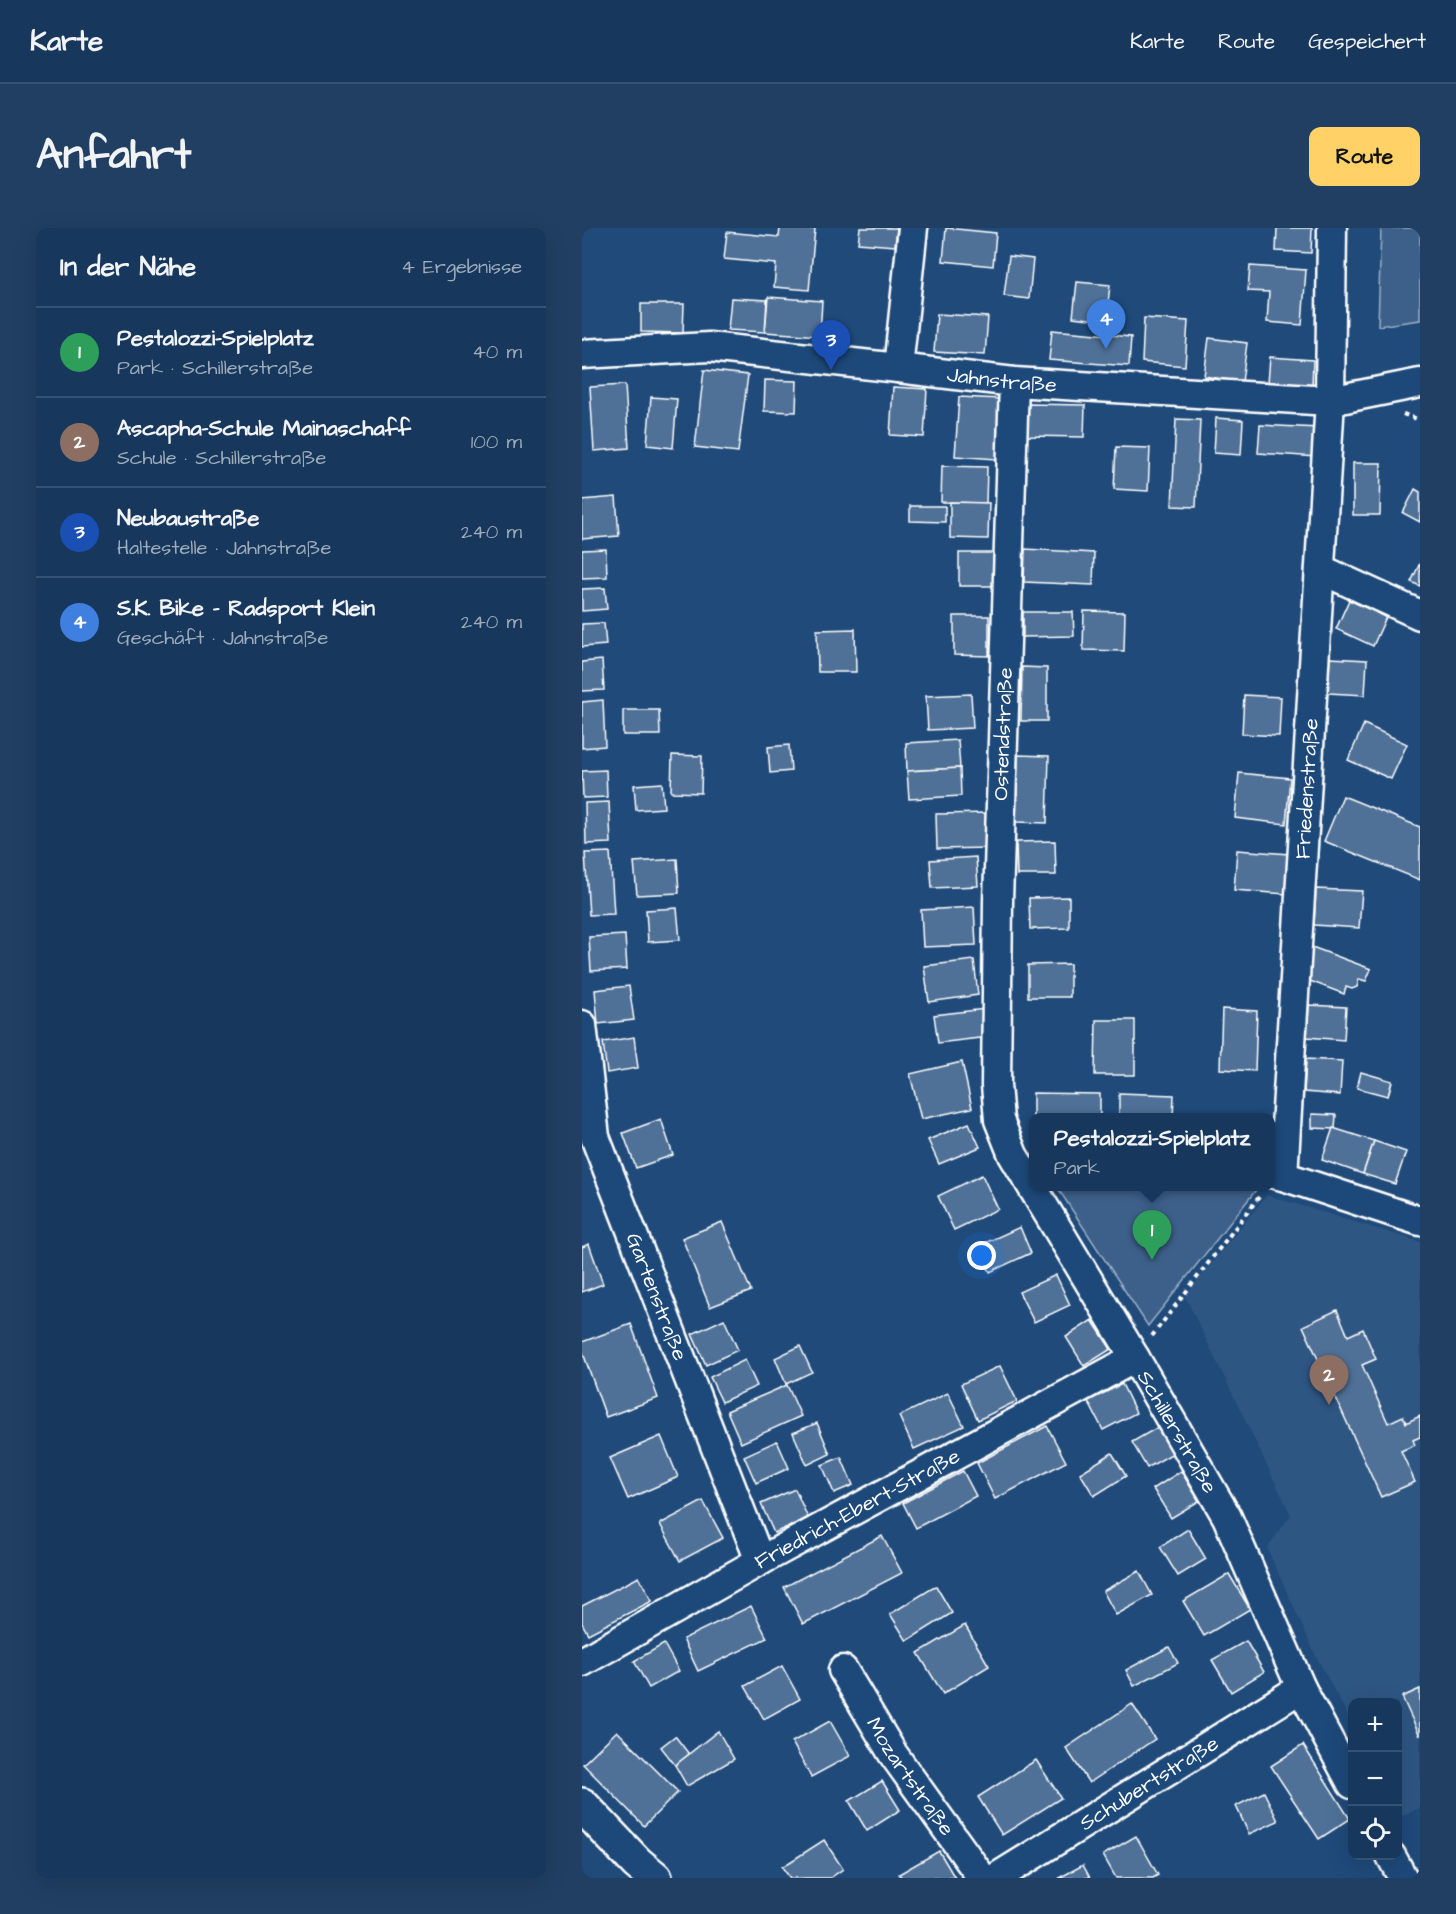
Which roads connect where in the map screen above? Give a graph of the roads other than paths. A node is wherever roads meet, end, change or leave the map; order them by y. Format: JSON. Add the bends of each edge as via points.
{"nodes":[{"id":1,"x":913,"y":228,"type":"edge"},
{"id":2,"x":1332,"y":228,"type":"edge"},
{"id":3,"x":582,"y":354,"type":"edge"},
{"id":4,"x":898,"y":368,"type":"junction"},
{"id":5,"x":1014,"y":382,"type":"junction"},
{"id":6,"x":1420,"y":383,"type":"edge"},
{"id":7,"x":1330,"y":401,"type":"junction"},
{"id":8,"x":1320,"y":569,"type":"junction"},
{"id":9,"x":1420,"y":615,"type":"edge"},
{"id":10,"x":582,"y":1025,"type":"edge"},
{"id":11,"x":996,"y":1085,"type":"joint"},
{"id":12,"x":1275,"y":1132,"type":"edge"},
{"id":13,"x":1023,"y":1151,"type":"edge"},
{"id":14,"x":1275,"y":1183,"type":"edge"},
{"id":15,"x":1045,"y":1191,"type":"edge"},
{"id":16,"x":1420,"y":1221,"type":"edge"},
{"id":17,"x":1135,"y":1358,"type":"junction"},
{"id":18,"x":760,"y":1561,"type":"junction"},
{"id":19,"x":582,"y":1662,"type":"edge"},
{"id":20,"x":843,"y":1670,"type":"dead end"},
{"id":21,"x":1301,"y":1688,"type":"junction"},
{"id":22,"x":1348,"y":1776,"type":"edge"},
{"id":23,"x":582,"y":1805,"type":"edge"},
{"id":24,"x":1393,"y":1860,"type":"edge"},
{"id":25,"x":655,"y":1878,"type":"edge"},
{"id":26,"x":982,"y":1878,"type":"edge"},
{"id":27,"x":996,"y":1878,"type":"edge"},
{"id":28,"x":1403,"y":1878,"type":"edge"}],
"edges":[{"from":1,"to":4,"type":"street"},
{"from":2,"to":7,"type":"street","name":"Friedenstraße"},
{"from":3,"to":4,"type":"street","name":"Jahnstraße","via":[[709,348]]},
{"from":4,"to":5,"type":"street","name":"Jahnstraße"},
{"from":5,"to":7,"type":"street","name":"Jahnstraße"},
{"from":5,"to":11,"type":"street","name":"Ostendstraße"},
{"from":6,"to":7,"type":"street","name":"Jahnstraße"},
{"from":7,"to":8,"type":"street","name":"Friedenstraße"},
{"from":8,"to":9,"type":"street"},
{"from":8,"to":12,"type":"street","name":"Friedenstraße"},
{"from":10,"to":18,"type":"street","name":"Gartenstraße","via":[[595,1137]]},
{"from":11,"to":13,"type":"street","name":"Schillerstraße","via":[[999,1120]]},
{"from":14,"to":16,"type":"street"},
{"from":15,"to":17,"type":"street","name":"Schillerstraße"},
{"from":17,"to":18,"type":"street","name":"Friedrich-Ebert-Straße"},
{"from":17,"to":21,"type":"street","name":"Schillerstraße","via":[[1227,1517]]},
{"from":18,"to":19,"type":"street","name":"Friedrich-Ebert-Straße"},
{"from":20,"to":26,"type":"street","name":"Mozartstraße","via":[[893,1754]]},
{"from":21,"to":22,"type":"street","name":"Schillerstraße"},
{"from":21,"to":27,"type":"street","name":"Schubertstraße"},
{"from":23,"to":25,"type":"street"},
{"from":24,"to":28,"type":"street"}]}
